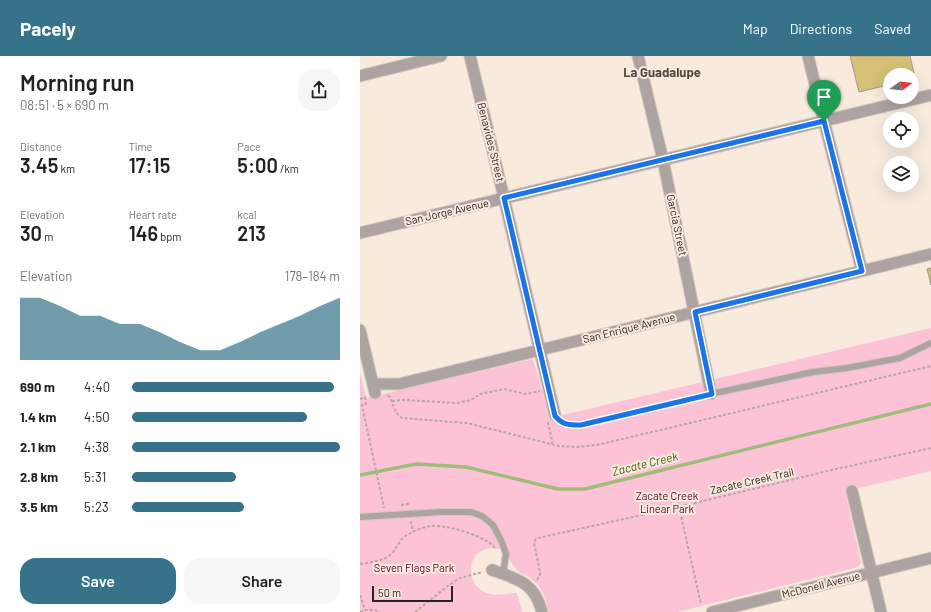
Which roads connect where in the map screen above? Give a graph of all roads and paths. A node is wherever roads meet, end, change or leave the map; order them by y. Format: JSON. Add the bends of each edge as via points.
{"nodes":[{"id":1,"x":442,"y":56,"type":"edge"},
{"id":2,"x":470,"y":56,"type":"edge"},
{"id":3,"x":638,"y":56,"type":"edge"},
{"id":4,"x":808,"y":56,"type":"edge"},
{"id":5,"x":360,"y":76,"type":"edge"},
{"id":6,"x":931,"y":95,"type":"edge"},
{"id":7,"x":824,"y":121,"type":"junction"},
{"id":8,"x":663,"y":160,"type":"junction"},
{"id":9,"x":504,"y":198,"type":"junction"},
{"id":10,"x":360,"y":232,"type":"edge"},
{"id":11,"x":931,"y":254,"type":"edge"},
{"id":12,"x":862,"y":271,"type":"junction"},
{"id":13,"x":695,"y":312,"type":"junction"},
{"id":14,"x":360,"y":330,"type":"edge"},
{"id":15,"x":931,"y":343,"type":"edge"},
{"id":16,"x":540,"y":350,"type":"junction"},
{"id":17,"x":371,"y":391,"type":"junction"},
{"id":18,"x":540,"y":391,"type":"dead end"},
{"id":19,"x":712,"y":394,"type":"junction"},
{"id":20,"x":392,"y":402,"type":"dead end"},
{"id":21,"x":551,"y":418,"type":"junction"},
{"id":22,"x":552,"y":444,"type":"dead end"},
{"id":23,"x":931,"y":448,"type":"edge"},
{"id":24,"x":852,"y":492,"type":"dead end"},
{"id":25,"x":679,"y":507,"type":"junction"},
{"id":26,"x":384,"y":508,"type":"dead end"},
{"id":27,"x":360,"y":517,"type":"edge"},
{"id":28,"x":499,"y":551,"type":"dead end"},
{"id":29,"x":931,"y":558,"type":"edge"},
{"id":30,"x":360,"y":564,"type":"edge"},
{"id":31,"x":492,"y":570,"type":"dead end"},
{"id":32,"x":872,"y":573,"type":"junction"},
{"id":33,"x":473,"y":574,"type":"dead end"},
{"id":34,"x":503,"y":574,"type":"junction"},
{"id":35,"x":529,"y":587,"type":"junction"},
{"id":36,"x":360,"y":595,"type":"edge"},
{"id":37,"x":701,"y":604,"type":"dead end"},
{"id":38,"x":365,"y":610,"type":"junction"},
{"id":39,"x":360,"y":612,"type":"edge"},
{"id":40,"x":380,"y":612,"type":"edge"},
{"id":41,"x":414,"y":612,"type":"edge"},
{"id":42,"x":542,"y":612,"type":"edge"},
{"id":43,"x":712,"y":612,"type":"edge"},
{"id":44,"x":882,"y":612,"type":"edge"}],
"edges":[{"from":1,"to":5,"type":"street"},
{"from":2,"to":9,"type":"street","name":"Benavides Street"},
{"from":3,"to":8,"type":"street","name":"Garcia Street"},
{"from":4,"to":7,"type":"street"},
{"from":6,"to":7,"type":"street","name":"San Jorge Avenue"},
{"from":7,"to":8,"type":"street","name":"San Jorge Avenue"},
{"from":7,"to":12,"type":"street"},
{"from":8,"to":9,"type":"street","name":"San Jorge Avenue"},
{"from":8,"to":13,"type":"street","name":"Garcia Street"},
{"from":9,"to":10,"type":"street","name":"San Jorge Avenue"},
{"from":9,"to":16,"type":"street","name":"Benavides Street"},
{"from":11,"to":12,"type":"street","name":"San Enrique Avenue"},
{"from":12,"to":13,"type":"street","name":"San Enrique Avenue"},
{"from":13,"to":16,"type":"street","name":"San Enrique Avenue"},
{"from":13,"to":19,"type":"street","name":"Garcia Street"},
{"from":14,"to":17,"type":"street"},
{"from":15,"to":19,"type":"lane","via":[[900,358],[813,372]]},
{"from":16,"to":17,"type":"street","name":"San Enrique Avenue","via":[[399,384],[384,384]]},
{"from":16,"to":21,"type":"street","name":"Benavides Street"},
{"from":17,"to":26,"type":"path","via":[[366,404],[362,405]]},
{"from":18,"to":20,"type":"path","via":[[526,394],[504,389],[480,394],[471,400],[457,403],[405,400]]},
{"from":19,"to":21,"type":"lane","via":[[581,425],[571,425]]},
{"from":21,"to":22,"type":"path"},
{"from":23,"to":25,"type":"path","name":"Zacate Creek Trail"},
{"from":24,"to":32,"type":"street"},
{"from":25,"to":35,"type":"path","name":"Zacate Creek Trail","via":[[538,538],[534,543],[540,572]]},
{"from":25,"to":37,"type":"path"},
{"from":27,"to":34,"type":"lane","via":[[441,512],[470,512],[482,516],[493,526],[502,542],[506,554]]},
{"from":28,"to":30,"type":"path","via":[[471,534],[453,528],[431,526],[403,538],[388,558]]},
{"from":29,"to":32,"type":"street","name":"McDonell Avenue"},
{"from":31,"to":34,"type":"street"},
{"from":32,"to":43,"type":"street","name":"McDonell Avenue"},
{"from":32,"to":44,"type":"street"},
{"from":33,"to":41,"type":"path","via":[[449,585]]},
{"from":34,"to":35,"type":"street"},
{"from":35,"to":42,"type":"street","via":[[536,596]]},
{"from":36,"to":38,"type":"path"},
{"from":38,"to":39,"type":"path"},
{"from":38,"to":40,"type":"path"}]}
